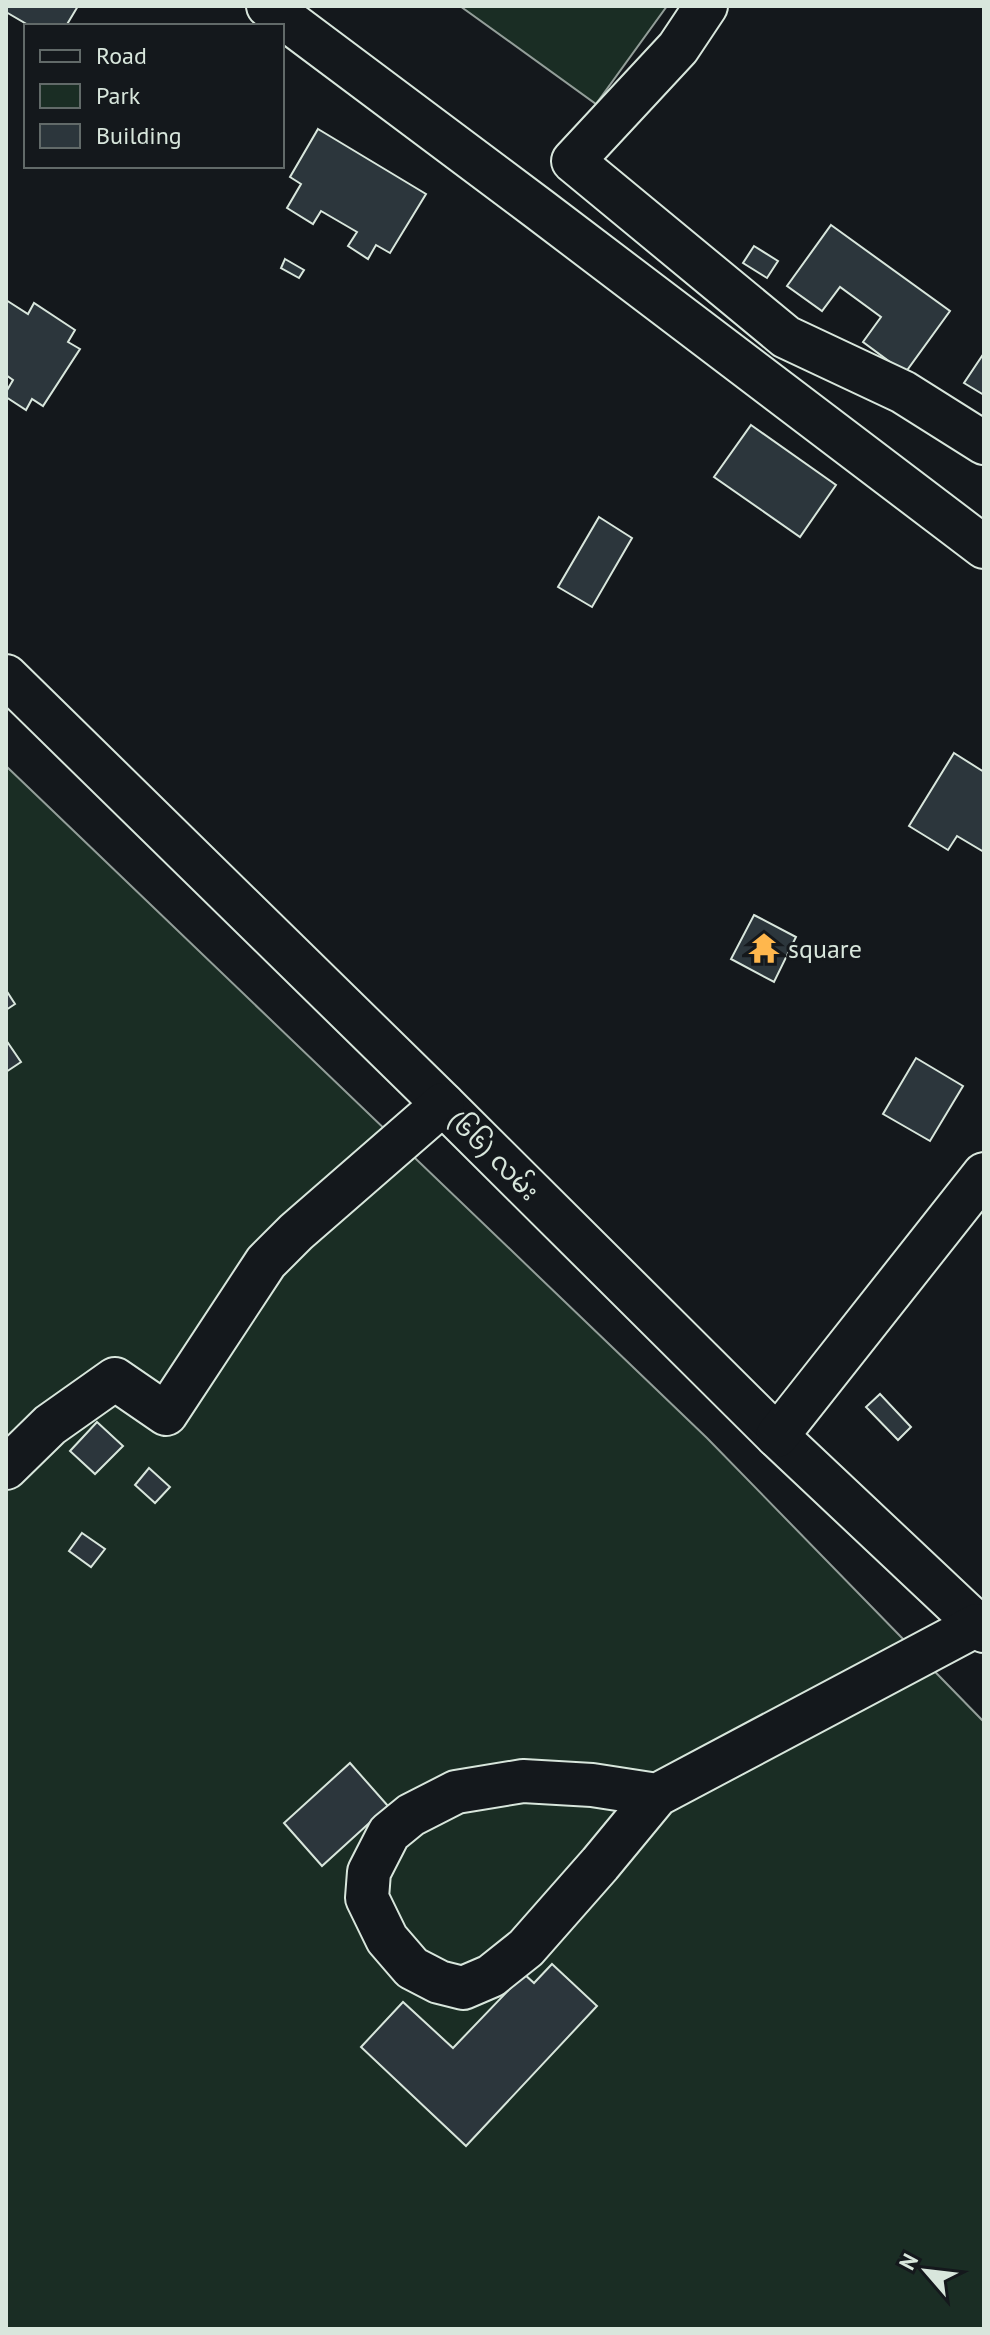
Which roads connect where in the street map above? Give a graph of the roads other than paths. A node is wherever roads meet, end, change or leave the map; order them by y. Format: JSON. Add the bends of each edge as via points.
{"nodes":[{"id":1,"x":268,"y":6,"type":"edge"},
{"id":2,"x":706,"y":6,"type":"edge"},
{"id":3,"x":984,"y":443,"type":"edge"},
{"id":4,"x":984,"y":547,"type":"edge"},
{"id":5,"x":13,"y":700,"type":"edge"},
{"id":6,"x":443,"y":1104,"type":"junction"},
{"id":7,"x":984,"y":1174,"type":"edge"},
{"id":8,"x":777,"y":1436,"type":"junction"},
{"id":9,"x":6,"y":1468,"type":"edge"},
{"id":10,"x":981,"y":1628,"type":"edge"},
{"id":11,"x":657,"y":1795,"type":"junction"}],
"edges":[{"from":1,"to":4,"type":"street"},
{"from":2,"to":3,"type":"street","via":[[678,48],[573,161],[786,337],[903,392]]},
{"from":5,"to":6,"type":"street","name":"(၆၆) လမ်း"},
{"from":6,"to":8,"type":"street","name":"(၆၆) လမ်း"},
{"from":6,"to":9,"type":"street","via":[[266,1262],[166,1414],[115,1379],[50,1425]]},
{"from":7,"to":8,"type":"street"},
{"from":8,"to":10,"type":"street","name":"(၆၆) လမ်း"},
{"from":10,"to":11,"type":"street"},
{"from":11,"to":11,"type":"street","via":[[526,1948],[491,1976],[463,1988],[412,1968],[387,1939],[367,1898],[369,1872],[389,1833],[456,1792],[523,1781]]}]}
